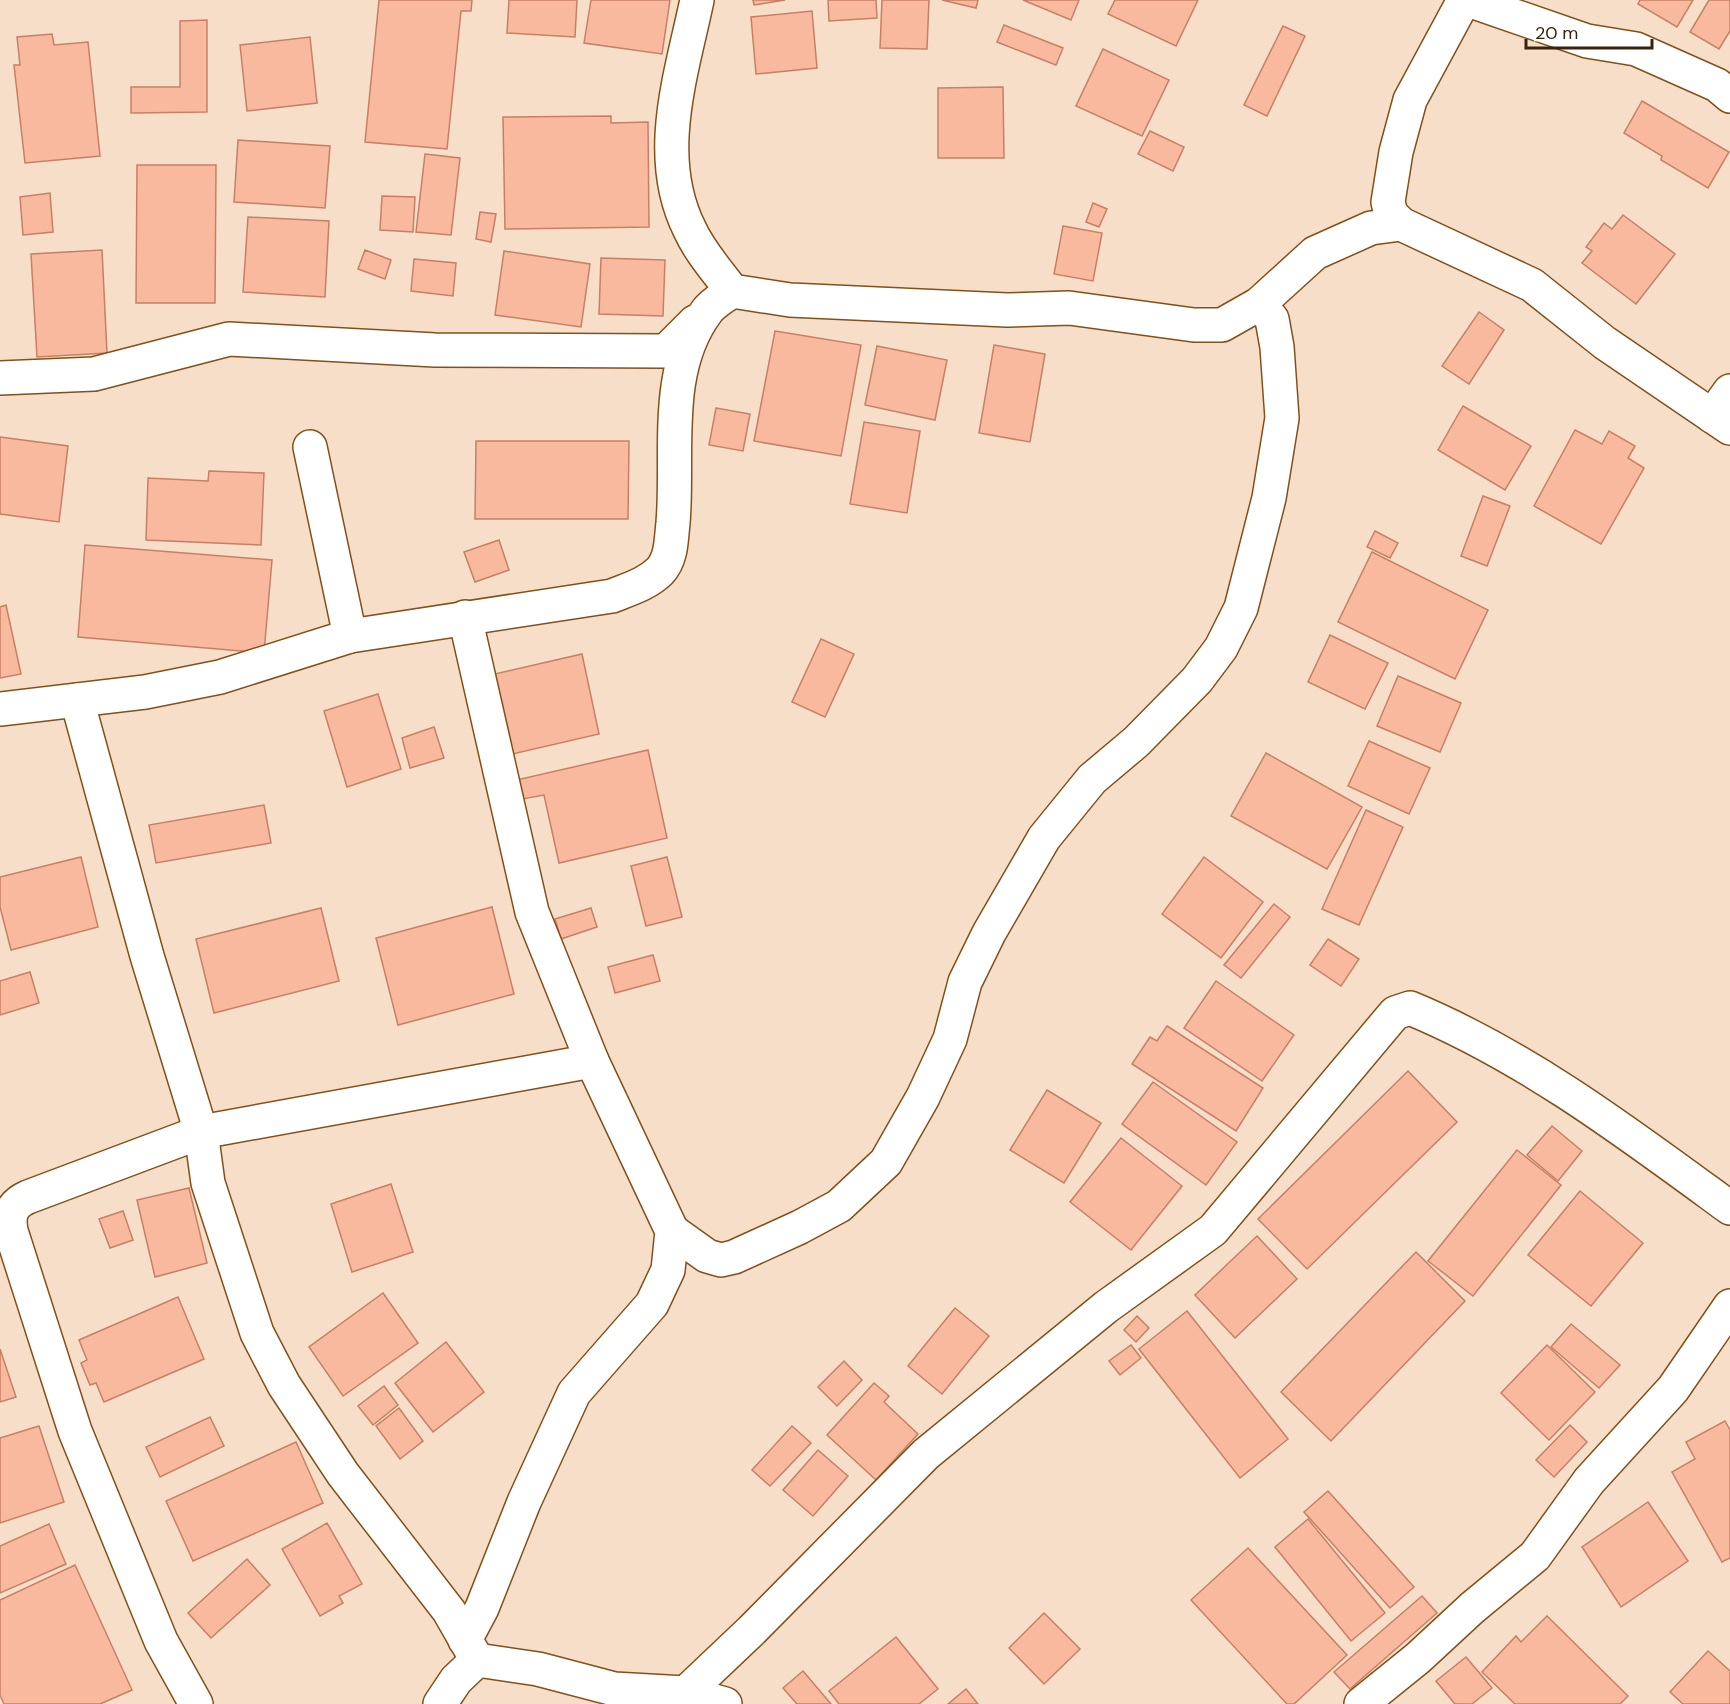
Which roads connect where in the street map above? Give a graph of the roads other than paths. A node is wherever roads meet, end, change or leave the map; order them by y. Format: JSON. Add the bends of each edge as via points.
{"nodes":[{"id":1,"x":697,"y":0,"type":"edge"},
{"id":2,"x":1466,"y":0,"type":"edge"},
{"id":3,"x":1730,"y":96,"type":"edge"},
{"id":4,"x":1387,"y":218,"type":"junction"},
{"id":5,"x":720,"y":300,"type":"junction"},
{"id":6,"x":1258,"y":304,"type":"junction"},
{"id":7,"x":0,"y":378,"type":"edge"},
{"id":8,"x":1724,"y":412,"type":"edge"},
{"id":9,"x":310,"y":447,"type":"dead end"},
{"id":10,"x":465,"y":617,"type":"junction"},
{"id":11,"x":350,"y":636,"type":"junction"},
{"id":12,"x":78,"y":700,"type":"junction"},
{"id":13,"x":0,"y":709,"type":"edge"},
{"id":14,"x":592,"y":1061,"type":"junction"},
{"id":15,"x":201,"y":1132,"type":"junction"},
{"id":16,"x":1730,"y":1208,"type":"edge"},
{"id":17,"x":672,"y":1231,"type":"junction"},
{"id":18,"x":1730,"y":1306,"type":"edge"},
{"id":19,"x":471,"y":1650,"type":"junction"},
{"id":20,"x":680,"y":1698,"type":"edge"},
{"id":21,"x":196,"y":1704,"type":"edge"},
{"id":22,"x":440,"y":1704,"type":"edge"},
{"id":23,"x":725,"y":1704,"type":"edge"},
{"id":24,"x":1361,"y":1704,"type":"edge"}],
"edges":[{"from":1,"to":5,"type":"street","via":[[673,115],[672,177]]},
{"from":2,"to":3,"type":"street","via":[[1587,41],[1636,49],[1717,85]]},
{"from":2,"to":4,"type":"street","via":[[1410,100],[1396,152]]},
{"from":4,"to":6,"type":"street","via":[[1315,253]]},
{"from":4,"to":8,"type":"street","via":[[1532,285],[1605,343]]},
{"from":5,"to":6,"type":"street","via":[[1007,310],[1070,308],[1222,326]]},
{"from":5,"to":7,"type":"street","via":[[666,351],[435,350],[229,339],[94,374]]},
{"from":5,"to":10,"type":"street","via":[[686,348],[676,405],[675,504],[670,551],[661,570],[645,583],[612,596]]},
{"from":6,"to":17,"type":"street","via":[[1272,319],[1282,418],[1269,498],[1241,608],[1221,648],[1197,680],[1144,735],[1092,779],[1044,838],[989,933],[965,982],[945,1048],[923,1098],[885,1162],[839,1206],[734,1257],[721,1260],[706,1256]]},
{"from":9,"to":11,"type":"street"},
{"from":10,"to":11,"type":"street"},
{"from":10,"to":14,"type":"street","via":[[532,912]]},
{"from":11,"to":12,"type":"street","via":[[220,677]]},
{"from":12,"to":13,"type":"street"},
{"from":12,"to":15,"type":"street","via":[[147,956]]},
{"from":14,"to":15,"type":"street"},
{"from":14,"to":17,"type":"street"},
{"from":15,"to":19,"type":"street","via":[[208,1184],[262,1343],[343,1474],[449,1611]]},
{"from":15,"to":21,"type":"street","via":[[28,1197],[13,1207],[9,1218],[75,1431],[161,1641]]},
{"from":16,"to":20,"type":"street","via":[[1612,1121],[1464,1030],[1410,1008],[1395,1013],[1213,1230],[1106,1307],[926,1454]]},
{"from":17,"to":19,"type":"street","via":[[668,1270],[652,1304],[574,1393],[524,1502],[482,1608]]},
{"from":18,"to":24,"type":"street","via":[[1673,1389],[1589,1481],[1534,1556]]},
{"from":19,"to":20,"type":"street","via":[[614,1689]]},
{"from":19,"to":22,"type":"street"},
{"from":20,"to":23,"type":"street"}]}
